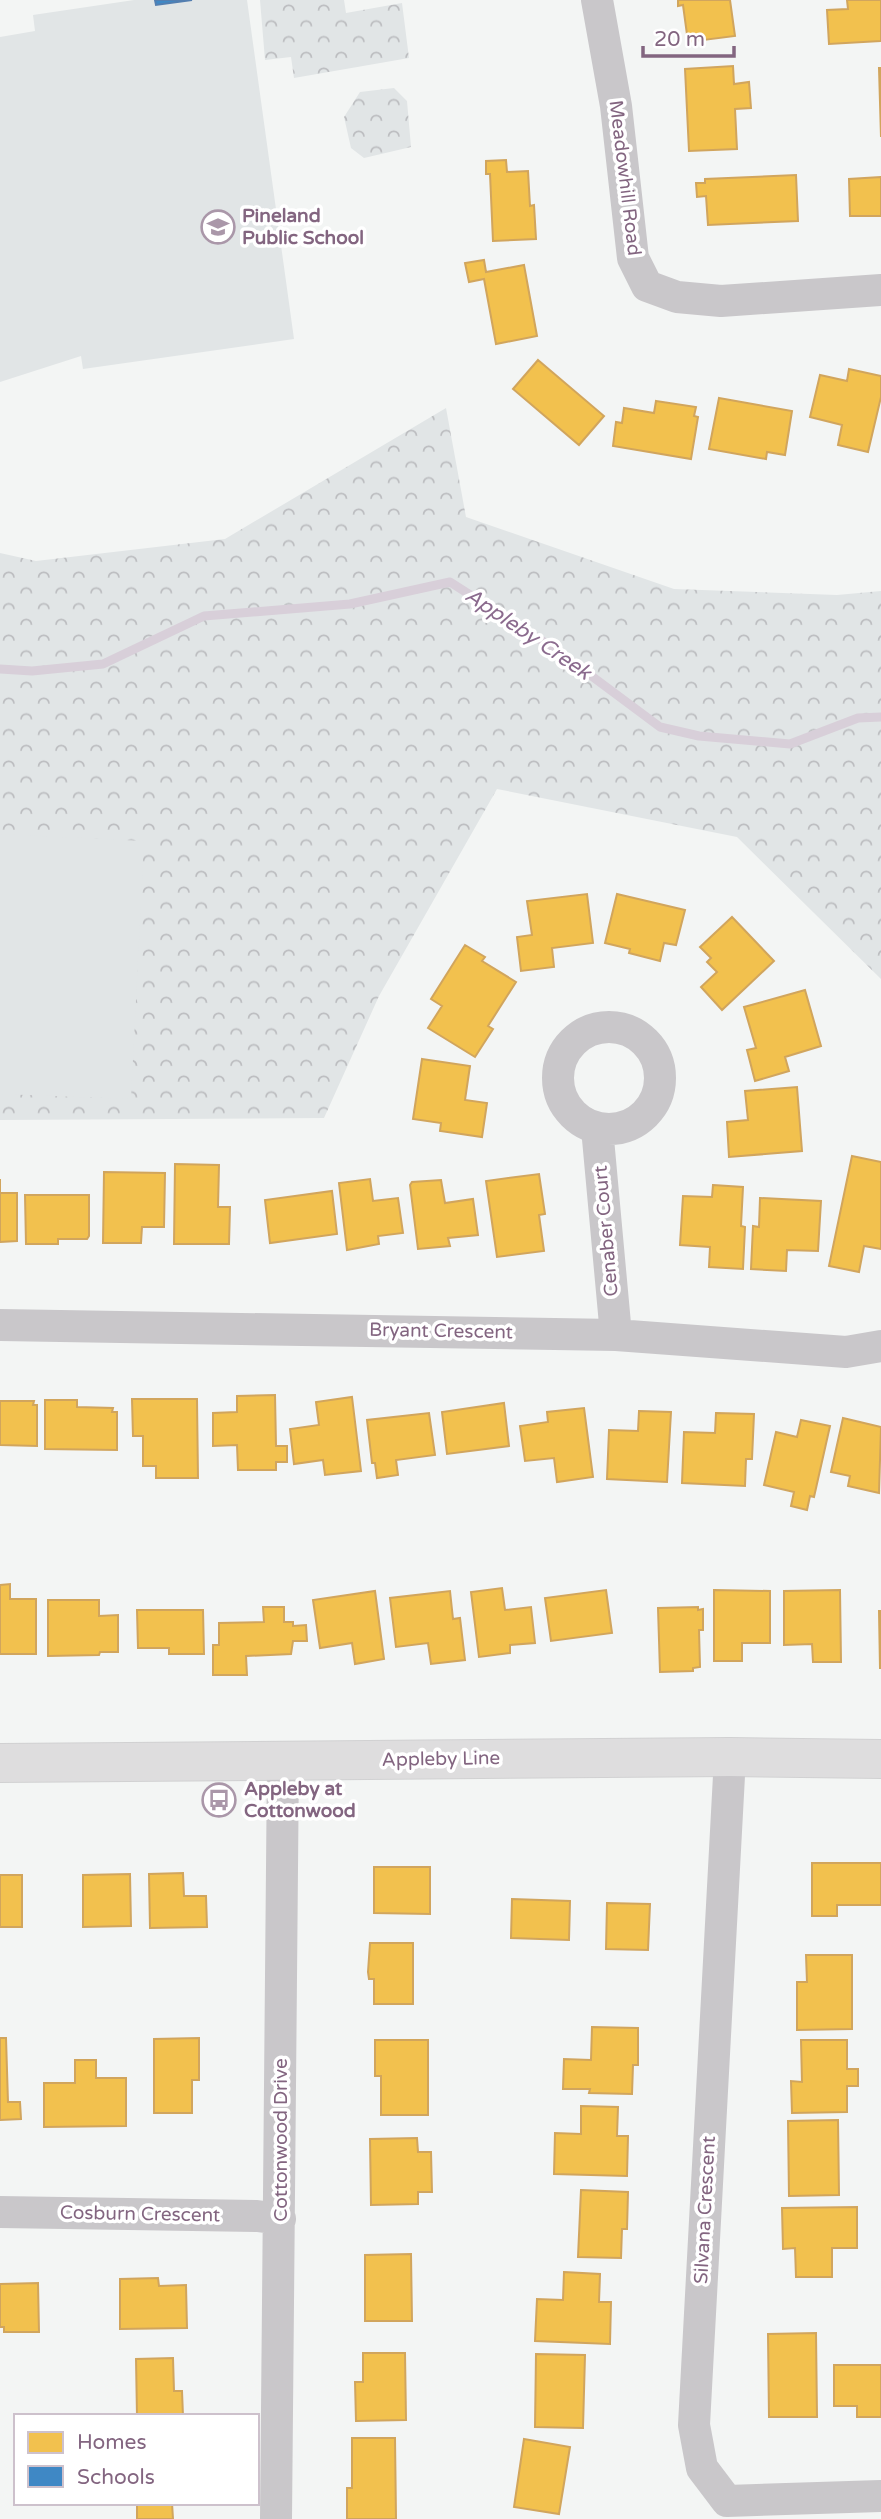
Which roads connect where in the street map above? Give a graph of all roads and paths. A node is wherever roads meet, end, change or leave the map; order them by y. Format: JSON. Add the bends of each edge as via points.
{"nodes":[{"id":1,"x":597,"y":0,"type":"edge"},
{"id":2,"x":881,"y":290,"type":"edge"},
{"id":3,"x":597,"y":1128,"type":"dead end"},
{"id":4,"x":0,"y":1325,"type":"edge"},
{"id":5,"x":616,"y":1335,"type":"junction"},
{"id":6,"x":881,"y":1346,"type":"edge"},
{"id":7,"x":730,"y":1757,"type":"junction"},
{"id":8,"x":881,"y":1759,"type":"edge"},
{"id":9,"x":283,"y":1760,"type":"junction"},
{"id":10,"x":0,"y":1763,"type":"edge"},
{"id":11,"x":0,"y":2212,"type":"edge"},
{"id":12,"x":280,"y":2218,"type":"junction"},
{"id":13,"x":881,"y":2496,"type":"edge"},
{"id":14,"x":276,"y":2519,"type":"edge"}],
"edges":[{"from":1,"to":2,"type":"street","name":"Meadowhill Road","via":[[616,106],[633,258],[647,286],[677,297],[722,301]]},
{"from":3,"to":5,"type":"street","name":"Cenaber Court"},
{"from":4,"to":5,"type":"street","name":"Bryant Crescent"},
{"from":5,"to":6,"type":"street","name":"Bryant Crescent","via":[[846,1352]]},
{"from":7,"to":8,"type":"main road","name":"Appleby Line"},
{"from":7,"to":9,"type":"main road","name":"Appleby Line"},
{"from":7,"to":13,"type":"street","name":"Silvana Crescent","via":[[694,2425],[702,2468],[727,2501]]},
{"from":9,"to":10,"type":"main road","name":"Appleby Line"},
{"from":9,"to":12,"type":"street","name":"Cottonwood Drive"},
{"from":11,"to":12,"type":"street","name":"Cosburn Crescent"},
{"from":12,"to":14,"type":"street","name":"Cottonwood Drive"}]}
